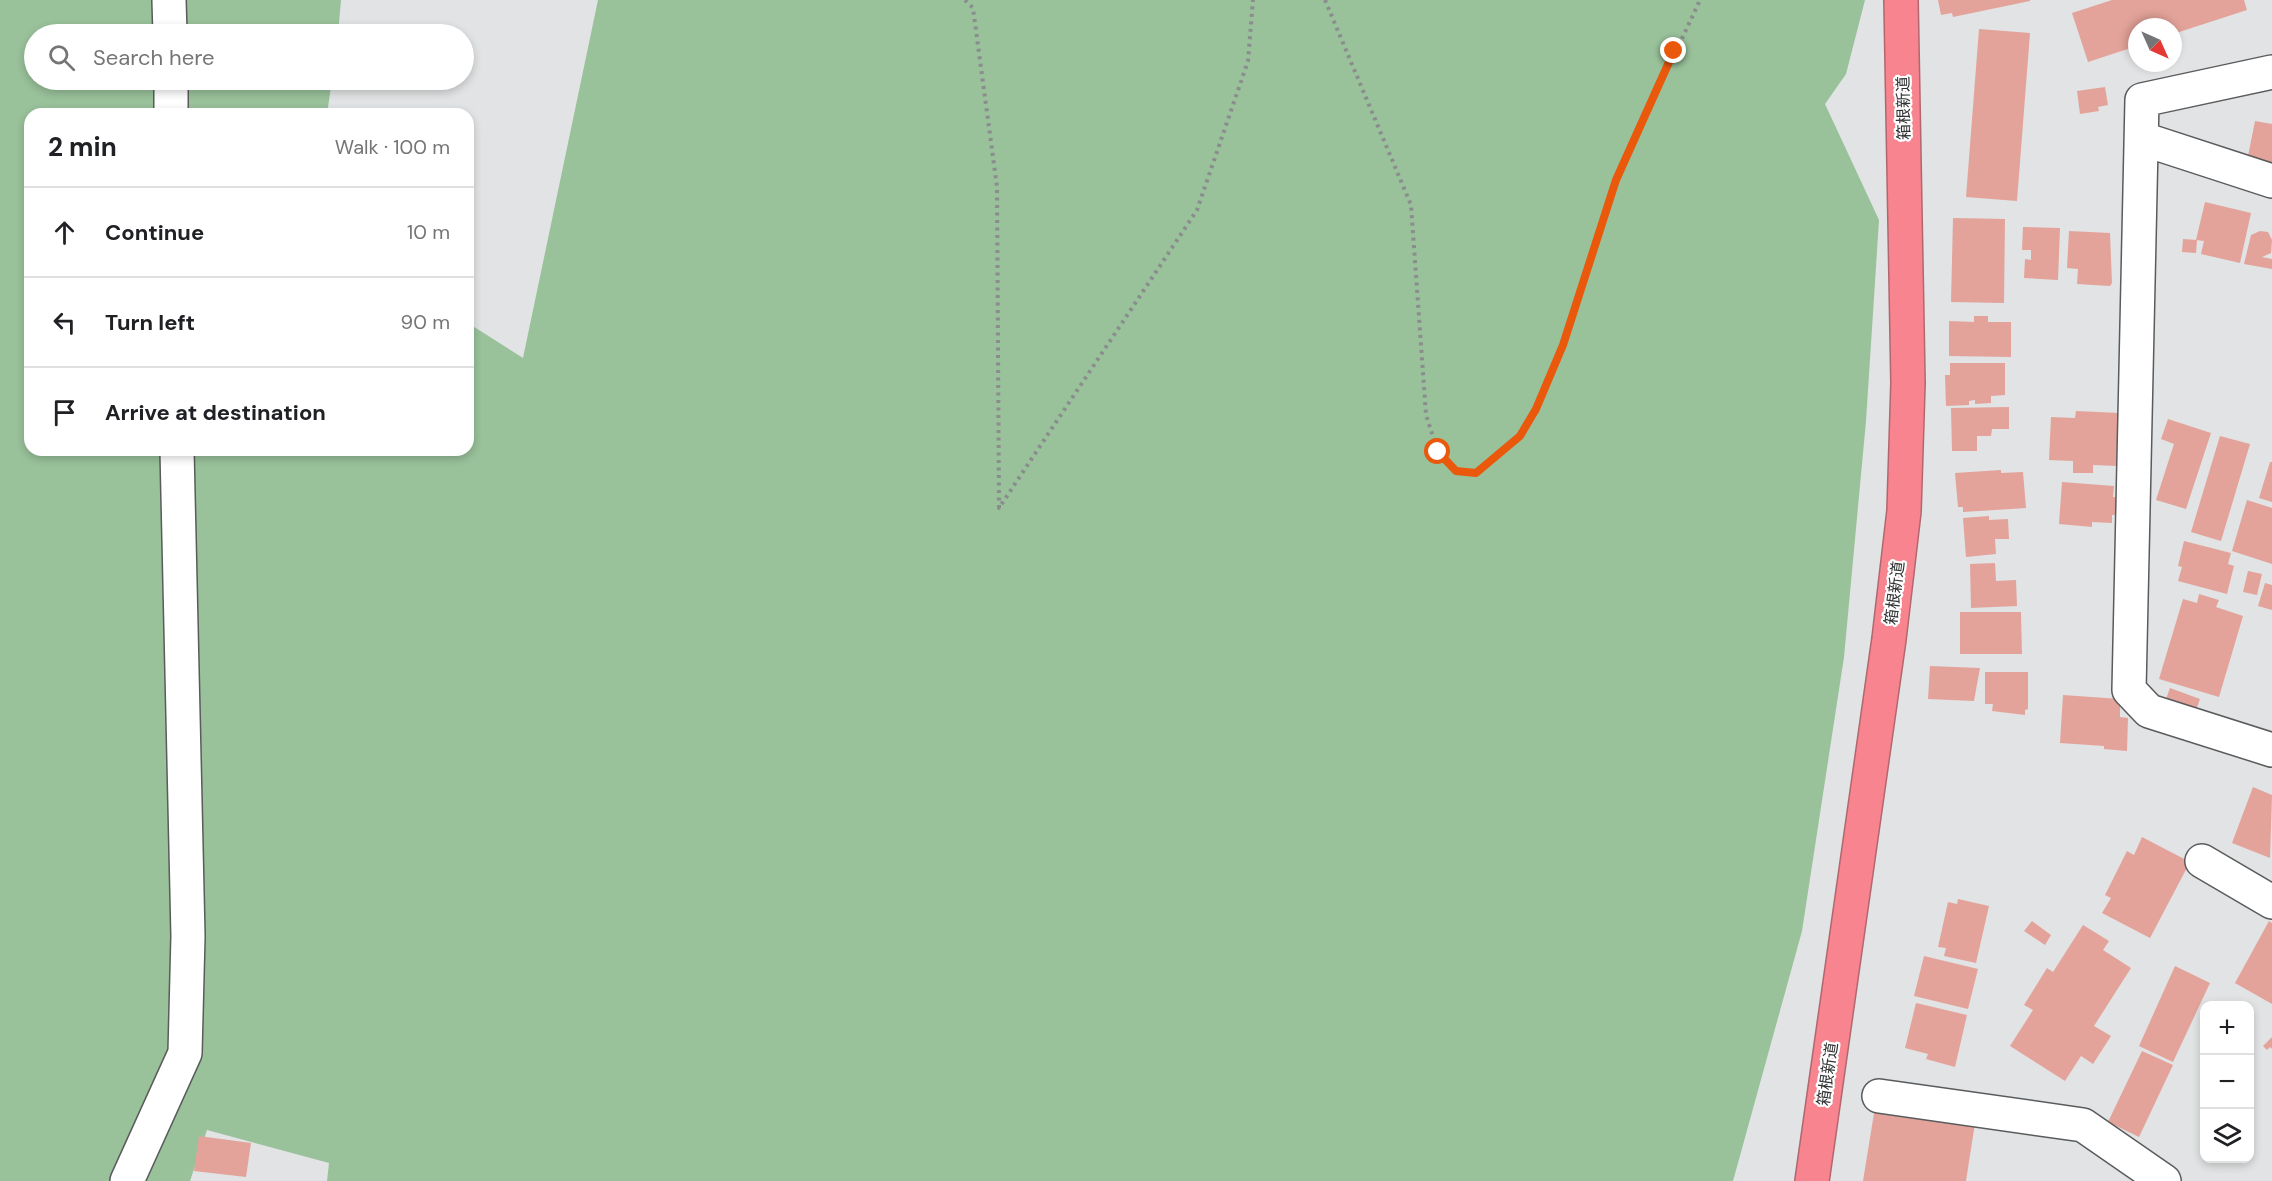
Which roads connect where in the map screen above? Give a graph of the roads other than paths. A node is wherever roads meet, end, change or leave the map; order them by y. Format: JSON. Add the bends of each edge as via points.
{"nodes":[{"id":1,"x":169,"y":0,"type":"edge"},
{"id":2,"x":1901,"y":0,"type":"edge"},
{"id":3,"x":170,"y":24,"type":"edge"},
{"id":4,"x":2272,"y":72,"type":"edge"},
{"id":5,"x":171,"y":90,"type":"edge"},
{"id":6,"x":171,"y":108,"type":"edge"},
{"id":7,"x":2143,"y":139,"type":"junction"},
{"id":8,"x":2272,"y":181,"type":"edge"},
{"id":9,"x":177,"y":456,"type":"edge"},
{"id":10,"x":2272,"y":750,"type":"edge"},
{"id":11,"x":2202,"y":861,"type":"dead end"},
{"id":12,"x":2272,"y":902,"type":"edge"},
{"id":13,"x":1879,"y":1096,"type":"dead end"},
{"id":14,"x":127,"y":1181,"type":"edge"},
{"id":15,"x":1812,"y":1181,"type":"edge"},
{"id":16,"x":2164,"y":1181,"type":"edge"}],
"edges":[{"from":1,"to":3,"type":"street"},
{"from":2,"to":15,"type":"highway","name":"箱根新道","via":[[1908,383],[1904,511]]},
{"from":4,"to":7,"type":"street","via":[[2142,100]]},
{"from":5,"to":6,"type":"street"},
{"from":7,"to":8,"type":"street"},
{"from":7,"to":10,"type":"street","via":[[2128,690],[2150,711]]},
{"from":9,"to":14,"type":"street","via":[[188,936],[185,1053]]},
{"from":11,"to":12,"type":"street"},
{"from":13,"to":16,"type":"street","via":[[2083,1125]]}]}
